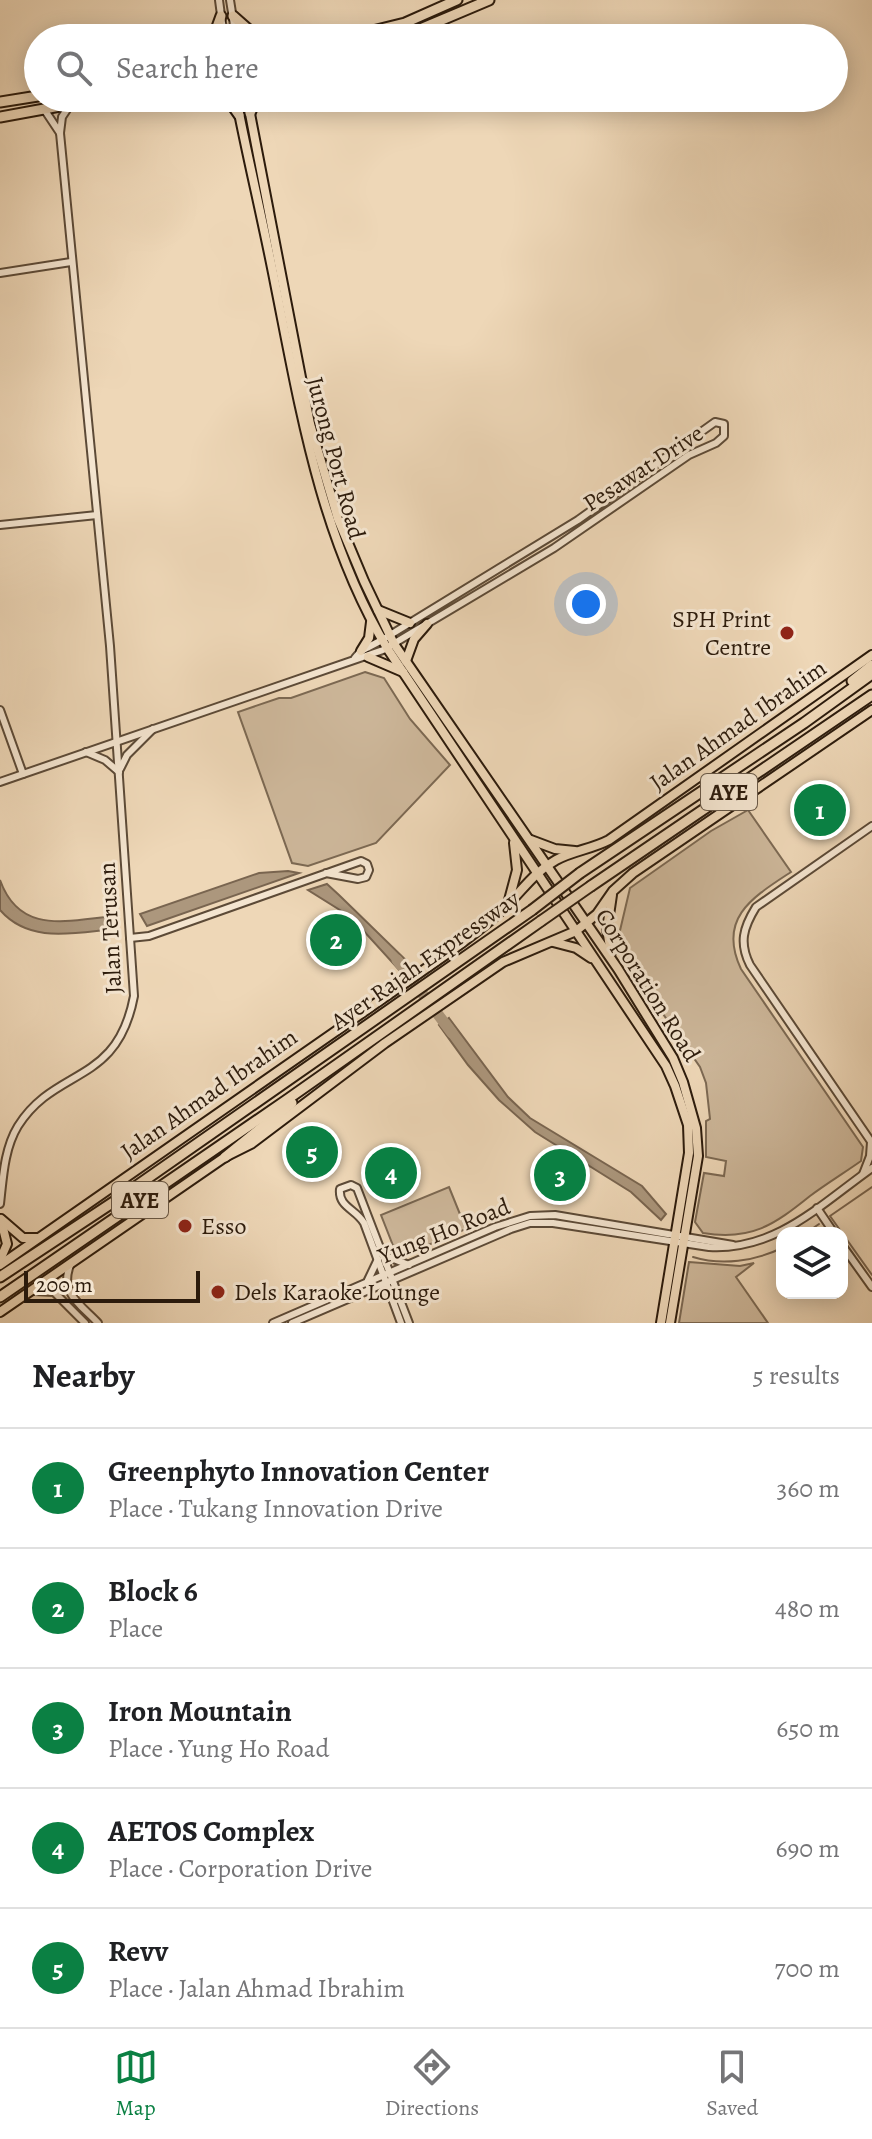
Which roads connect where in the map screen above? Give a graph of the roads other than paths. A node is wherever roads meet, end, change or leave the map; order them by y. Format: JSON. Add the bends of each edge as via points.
{"nodes":[{"id":1,"x":219,"y":0,"type":"edge"},
{"id":2,"x":230,"y":0,"type":"edge"},
{"id":3,"x":457,"y":0,"type":"edge"},
{"id":4,"x":489,"y":0,"type":"edge"},
{"id":5,"x":221,"y":16,"type":"junction"},
{"id":6,"x":233,"y":16,"type":"junction"},
{"id":7,"x":218,"y":24,"type":"edge"},
{"id":8,"x":222,"y":24,"type":"edge"},
{"id":9,"x":234,"y":24,"type":"edge"},
{"id":10,"x":242,"y":24,"type":"edge"},
{"id":11,"x":401,"y":24,"type":"edge"},
{"id":12,"x":432,"y":24,"type":"edge"},
{"id":13,"x":24,"y":98,"type":"edge"},
{"id":14,"x":0,"y":102,"type":"edge"},
{"id":15,"x":28,"y":112,"type":"edge"},
{"id":16,"x":46,"y":112,"type":"edge"},
{"id":17,"x":65,"y":112,"type":"edge"},
{"id":18,"x":237,"y":112,"type":"edge"},
{"id":19,"x":238,"y":112,"type":"edge"},
{"id":20,"x":250,"y":113,"type":"edge"},
{"id":21,"x":239,"y":115,"type":"junction"},
{"id":22,"x":0,"y":117,"type":"edge"},
{"id":23,"x":60,"y":133,"type":"junction"},
{"id":24,"x":71,"y":262,"type":"junction"},
{"id":25,"x":0,"y":273,"type":"edge"},
{"id":26,"x":97,"y":515,"type":"junction"},
{"id":27,"x":0,"y":525,"type":"edge"},
{"id":28,"x":377,"y":609,"type":"junction"},
{"id":29,"x":372,"y":620,"type":"junction"},
{"id":30,"x":410,"y":623,"type":"junction"},
{"id":31,"x":427,"y":624,"type":"junction"},
{"id":32,"x":388,"y":642,"type":"junction"},
{"id":33,"x":361,"y":655,"type":"junction"},
{"id":34,"x":872,"y":655,"type":"edge"},
{"id":35,"x":406,"y":662,"type":"junction"},
{"id":36,"x":872,"y":665,"type":"edge"},
{"id":37,"x":403,"y":672,"type":"junction"},
{"id":38,"x":872,"y":674,"type":"edge"},
{"id":39,"x":847,"y":691,"type":"junction"},
{"id":40,"x":871,"y":696,"type":"edge"},
{"id":41,"x":0,"y":710,"type":"edge"},
{"id":42,"x":872,"y":710,"type":"edge"},
{"id":43,"x":155,"y":727,"type":"junction"},
{"id":44,"x":115,"y":741,"type":"junction"},
{"id":45,"x":86,"y":752,"type":"junction"},
{"id":46,"x":119,"y":772,"type":"junction"},
{"id":47,"x":23,"y":774,"type":"junction"},
{"id":48,"x":0,"y":782,"type":"edge"},
{"id":49,"x":872,"y":826,"type":"edge"},
{"id":50,"x":512,"y":836,"type":"junction"},
{"id":51,"x":530,"y":840,"type":"junction"},
{"id":52,"x":585,"y":851,"type":"junction"},
{"id":53,"x":547,"y":866,"type":"junction"},
{"id":54,"x":326,"y":873,"type":"junction"},
{"id":55,"x":538,"y":873,"type":"junction"},
{"id":56,"x":613,"y":891,"type":"junction"},
{"id":57,"x":508,"y":905,"type":"junction"},
{"id":58,"x":587,"y":923,"type":"junction"},
{"id":59,"x":576,"y":931,"type":"junction"},
{"id":60,"x":130,"y":938,"type":"junction"},
{"id":61,"x":551,"y":942,"type":"junction"},
{"id":62,"x":598,"y":964,"type":"junction"},
{"id":63,"x":618,"y":969,"type":"junction"},
{"id":64,"x":424,"y":1010,"type":"junction"},
{"id":65,"x":297,"y":1093,"type":"junction"},
{"id":66,"x":872,"y":1142,"type":"edge"},
{"id":67,"x":225,"y":1157,"type":"junction"},
{"id":68,"x":872,"y":1168,"type":"edge"},
{"id":69,"x":863,"y":1174,"type":"junction"},
{"id":70,"x":0,"y":1204,"type":"edge"},
{"id":71,"x":817,"y":1208,"type":"junction"},
{"id":72,"x":0,"y":1216,"type":"edge"},
{"id":73,"x":830,"y":1227,"type":"edge"},
{"id":74,"x":39,"y":1238,"type":"junction"},
{"id":75,"x":679,"y":1239,"type":"junction"},
{"id":76,"x":848,"y":1253,"type":"edge"},
{"id":77,"x":381,"y":1257,"type":"junction"},
{"id":78,"x":0,"y":1263,"type":"edge"},
{"id":79,"x":71,"y":1263,"type":"junction"},
{"id":80,"x":410,"y":1268,"type":"junction"},
{"id":81,"x":0,"y":1277,"type":"edge"},
{"id":82,"x":389,"y":1277,"type":"junction"},
{"id":83,"x":367,"y":1287,"type":"junction"},
{"id":84,"x":872,"y":1287,"type":"edge"},
{"id":85,"x":28,"y":1293,"type":"junction"},
{"id":86,"x":0,"y":1297,"type":"edge"},
{"id":87,"x":396,"y":1299,"type":"junction"},
{"id":88,"x":0,"y":1312,"type":"edge"},
{"id":89,"x":85,"y":1323,"type":"edge"},
{"id":90,"x":98,"y":1323,"type":"edge"},
{"id":91,"x":273,"y":1323,"type":"edge"},
{"id":92,"x":292,"y":1323,"type":"edge"},
{"id":93,"x":401,"y":1323,"type":"edge"},
{"id":94,"x":409,"y":1323,"type":"edge"},
{"id":95,"x":661,"y":1323,"type":"edge"},
{"id":96,"x":670,"y":1323,"type":"edge"}],
"edges":[{"from":1,"to":5,"type":"street"},
{"from":2,"to":6,"type":"street"},
{"from":3,"to":11,"type":"highway"},
{"from":4,"to":12,"type":"highway"},
{"from":5,"to":7,"type":"highway"},
{"from":5,"to":8,"type":"street"},
{"from":6,"to":9,"type":"street"},
{"from":6,"to":10,"type":"highway"},
{"from":13,"to":14,"type":"highway"},
{"from":15,"to":22,"type":"highway"},
{"from":16,"to":23,"type":"street"},
{"from":17,"to":23,"type":"street"},
{"from":18,"to":21,"type":"highway"},
{"from":19,"to":21,"type":"main road","name":"Jurong Port Road"},
{"from":20,"to":28,"type":"main road","name":"Jurong Port Road","via":[[310,424],[338,519]]},
{"from":21,"to":29,"type":"main road","name":"Jurong Port Road","via":[[302,425],[329,522]]},
{"from":23,"to":24,"type":"street","name":"Jalan Terusan"},
{"from":24,"to":25,"type":"street"},
{"from":24,"to":26,"type":"street","name":"Jalan Terusan"},
{"from":26,"to":27,"type":"street"},
{"from":26,"to":44,"type":"street","name":"Jalan Terusan"},
{"from":28,"to":30,"type":"main road"},
{"from":28,"to":32,"type":"main road","name":"Jurong Port Road"},
{"from":29,"to":32,"type":"main road","name":"Jurong Port Road"},
{"from":29,"to":33,"type":"main road"},
{"from":30,"to":31,"type":"street","name":"Pesawat Drive","via":[[578,520],[715,422],[724,424],[724,436],[716,443],[689,455],[554,548]]},
{"from":30,"to":32,"type":"street","name":"Pesawat Drive"},
{"from":31,"to":32,"type":"street","name":"Pesawat Drive"},
{"from":31,"to":35,"type":"main road","via":[[414,639]]},
{"from":32,"to":33,"type":"street"},
{"from":32,"to":35,"type":"main road","name":"Jurong Port Road"},
{"from":32,"to":37,"type":"main road","name":"Jurong Port Road"},
{"from":33,"to":37,"type":"main road"},
{"from":33,"to":43,"type":"street"},
{"from":34,"to":52,"type":"main road","name":"Jalan Ahmad Ibrahim","via":[[609,840]]},
{"from":35,"to":51,"type":"main road","name":"Jurong Port Road"},
{"from":36,"to":39,"type":"highway"},
{"from":37,"to":50,"type":"main road","name":"Jurong Port Road"},
{"from":38,"to":39,"type":"highway","name":"Ayer Rajah Expressway","number":"AYE"},
{"from":39,"to":81,"type":"highway","name":"Ayer Rajah Expressway","number":"AYE","bridge":true},
{"from":40,"to":64,"type":"highway","name":"Ayer Rajah Expressway","number":"AYE","bridge":true,"via":[[438,993]]},
{"from":41,"to":47,"type":"street"},
{"from":42,"to":56,"type":"main road"},
{"from":43,"to":44,"type":"street"},
{"from":43,"to":46,"type":"street","via":[[127,755]]},
{"from":44,"to":45,"type":"street"},
{"from":44,"to":46,"type":"street","name":"Jalan Terusan"},
{"from":45,"to":46,"type":"street"},
{"from":45,"to":47,"type":"street"},
{"from":46,"to":60,"type":"street","name":"Jalan Terusan"},
{"from":47,"to":48,"type":"street"},
{"from":49,"to":66,"type":"street","via":[[756,907],[742,940],[750,965]]},
{"from":50,"to":55,"type":"main road","name":"Jurong Port Road"},
{"from":50,"to":57,"type":"main road","via":[[517,870]]},
{"from":51,"to":52,"type":"main road"},
{"from":51,"to":53,"type":"main road","name":"Jurong Port Road"},
{"from":52,"to":53,"type":"main road","name":"Jalan Ahmad Ibrahim"},
{"from":53,"to":55,"type":"main road","name":"Jalan Ahmad Ibrahim"},
{"from":53,"to":58,"type":"main road","name":"Corporation Road"},
{"from":54,"to":54,"type":"street","via":[[361,861],[369,870],[358,879]]},
{"from":54,"to":60,"type":"street","via":[[149,936]]},
{"from":55,"to":57,"type":"main road","name":"Jalan Ahmad Ibrahim"},
{"from":55,"to":59,"type":"main road","name":"Corporation Road"},
{"from":56,"to":58,"type":"main road"},
{"from":56,"to":63,"type":"main road","via":[[607,929]]},
{"from":57,"to":74,"type":"main road","name":"Jalan Ahmad Ibrahim","via":[[424,970]]},
{"from":58,"to":59,"type":"main road"},
{"from":58,"to":63,"type":"main road","name":"Corporation Road"},
{"from":59,"to":61,"type":"main road"},
{"from":59,"to":62,"type":"main road","name":"Corporation Road"},
{"from":60,"to":70,"type":"street","name":"Jalan Terusan","via":[[134,996],[124,1031],[94,1067],[25,1116],[10,1143]]},
{"from":61,"to":62,"type":"main road","via":[[576,948]]},
{"from":61,"to":64,"type":"main road","via":[[503,962]]},
{"from":62,"to":75,"type":"main road","name":"Corporation Road","via":[[666,1066],[688,1125]]},
{"from":63,"to":75,"type":"main road","name":"Corporation Road","via":[[673,1058],[693,1113],[698,1156]]},
{"from":64,"to":65,"type":"highway","name":"Ayer Rajah Expressway","number":"AYE"},
{"from":64,"to":67,"type":"main road","via":[[251,1144]]},
{"from":65,"to":67,"type":"highway","via":[[294,1102]]},
{"from":65,"to":86,"type":"highway","name":"Ayer Rajah Expressway","number":"AYE"},
{"from":66,"to":69,"type":"street"},
{"from":67,"to":79,"type":"main road"},
{"from":68,"to":69,"type":"street","name":"Yung Ho Road"},
{"from":69,"to":71,"type":"street","name":"Yung Ho Road"},
{"from":71,"to":73,"type":"street"},
{"from":71,"to":75,"type":"street","name":"Yung Ho Road","via":[[763,1241],[709,1247]]},
{"from":72,"to":74,"type":"main road","via":[[23,1238]]},
{"from":72,"to":78,"type":"main road","via":[[7,1244]]},
{"from":74,"to":78,"type":"main road","name":"Jalan Ahmad Ibrahim"},
{"from":75,"to":80,"type":"street","name":"Yung Ho Road","via":[[575,1218],[530,1216]]},
{"from":75,"to":95,"type":"main road","name":"Corporation Road"},
{"from":75,"to":96,"type":"main road","name":"Corporation Road"},
{"from":76,"to":84,"type":"street"},
{"from":77,"to":77,"type":"street","via":[[357,1213],[344,1205],[340,1189],[357,1188]]},
{"from":77,"to":80,"type":"street"},
{"from":77,"to":82,"type":"street"},
{"from":77,"to":83,"type":"street"},
{"from":79,"to":85,"type":"main road"},
{"from":79,"to":90,"type":"street","via":[[67,1288]]},
{"from":80,"to":82,"type":"street","name":"Yung Ho Road"},
{"from":80,"to":87,"type":"street"},
{"from":82,"to":83,"type":"street","name":"Yung Ho Road"},
{"from":82,"to":87,"type":"street"},
{"from":83,"to":87,"type":"street"},
{"from":83,"to":91,"type":"street","name":"Yung Ho Road"},
{"from":83,"to":92,"type":"street","name":"Yung Ho Road"},
{"from":85,"to":88,"type":"main road"},
{"from":85,"to":89,"type":"street","via":[[54,1292]]},
{"from":87,"to":93,"type":"street"},
{"from":87,"to":94,"type":"street"}]}
